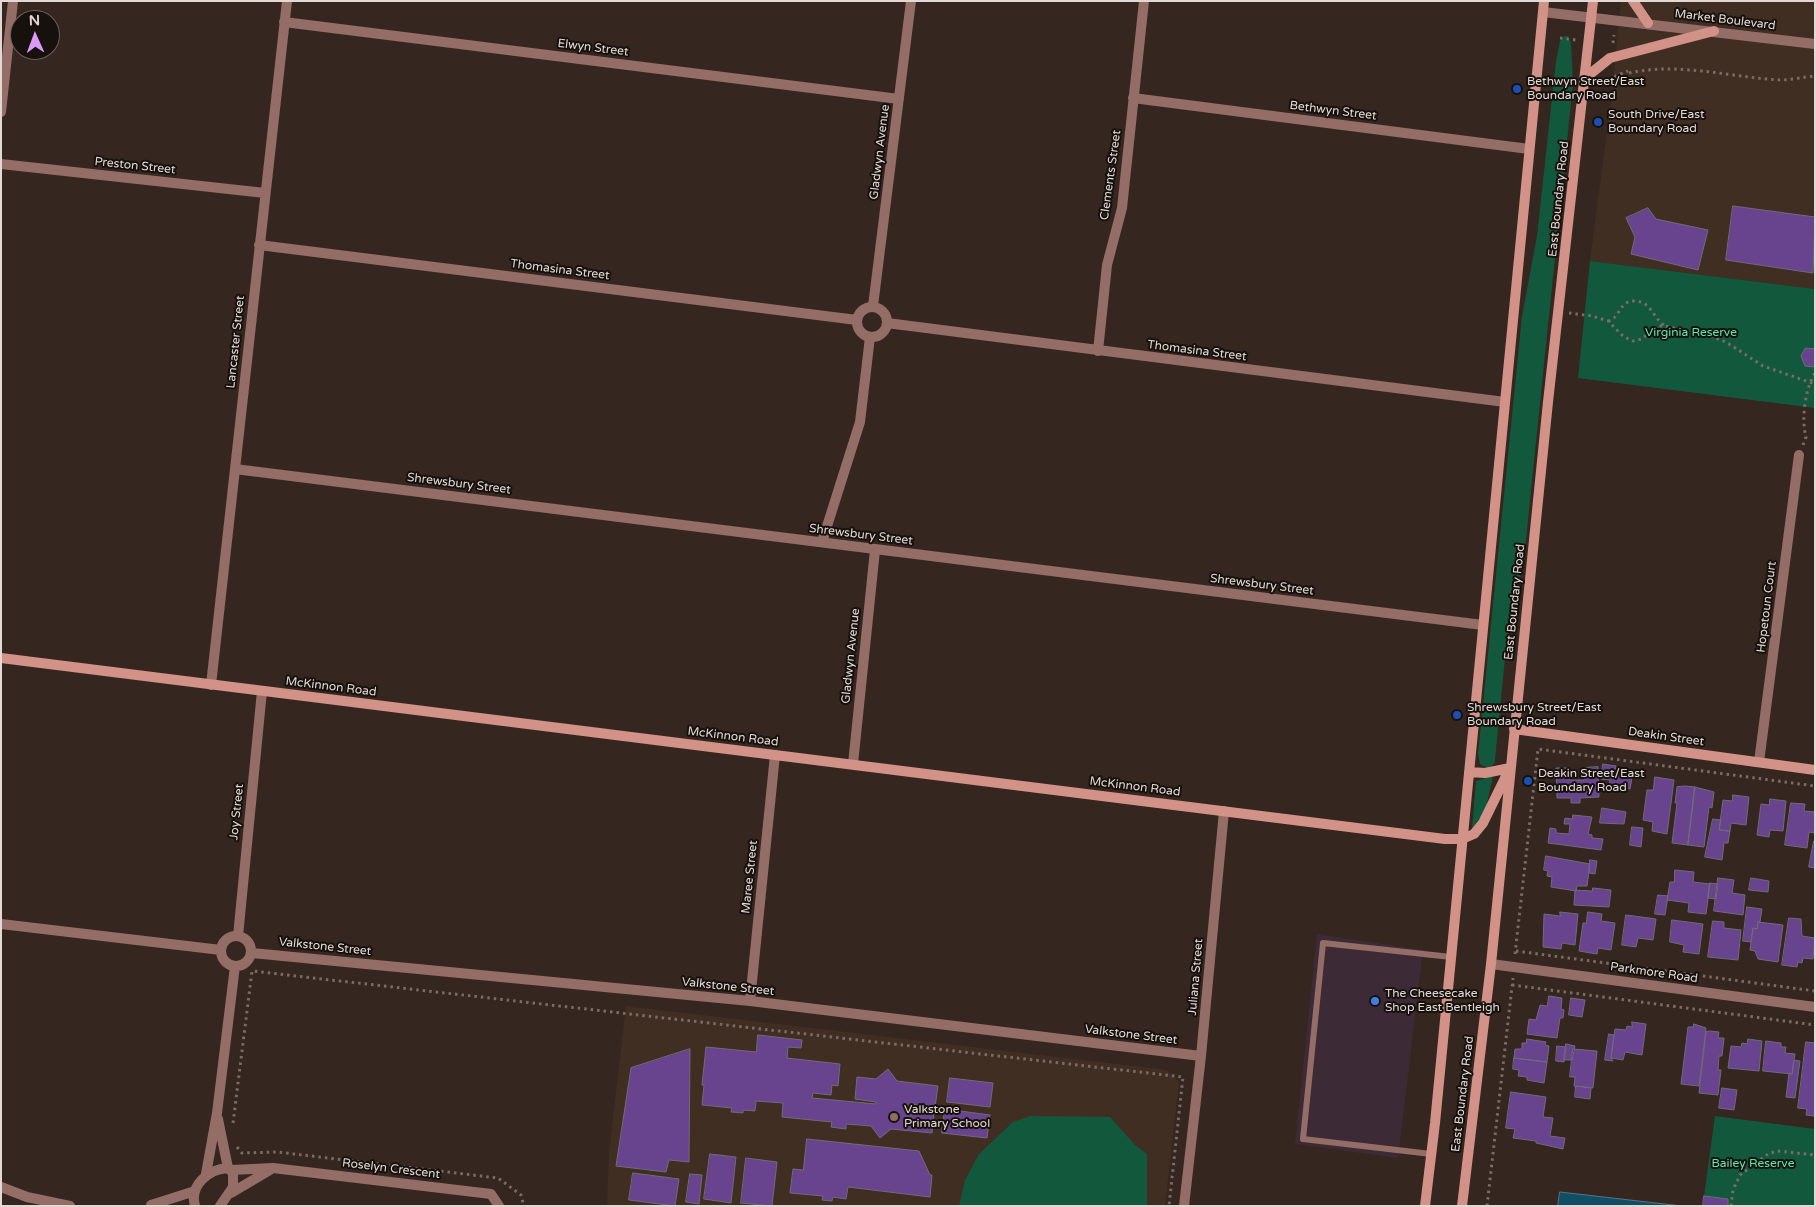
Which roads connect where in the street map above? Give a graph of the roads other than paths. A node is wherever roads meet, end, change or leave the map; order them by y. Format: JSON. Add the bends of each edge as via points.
{"nodes":[{"id":1,"x":13,"y":1,"type":"edge"},
{"id":2,"x":287,"y":1,"type":"edge"},
{"id":3,"x":911,"y":1,"type":"edge"},
{"id":4,"x":1144,"y":1,"type":"edge"},
{"id":5,"x":1593,"y":1,"type":"edge"},
{"id":6,"x":1633,"y":1,"type":"edge"},
{"id":7,"x":1544,"y":7,"type":"edge"},
{"id":8,"x":1592,"y":16,"type":"junction"},
{"id":9,"x":284,"y":22,"type":"junction"},
{"id":10,"x":1648,"y":23,"type":"junction"},
{"id":11,"x":1714,"y":30,"type":"junction"},
{"id":12,"x":1815,"y":44,"type":"edge"},
{"id":13,"x":1585,"y":78,"type":"junction"},
{"id":14,"x":1133,"y":98,"type":"junction"},
{"id":15,"x":899,"y":99,"type":"junction"},
{"id":16,"x":1,"y":112,"type":"edge"},
{"id":17,"x":1529,"y":149,"type":"junction"},
{"id":18,"x":1,"y":164,"type":"edge"},
{"id":19,"x":265,"y":193,"type":"junction"},
{"id":20,"x":259,"y":245,"type":"junction"},
{"id":21,"x":873,"y":306,"type":"junction"},
{"id":22,"x":857,"y":320,"type":"junction"},
{"id":23,"x":887,"y":324,"type":"junction"},
{"id":24,"x":870,"y":337,"type":"junction"},
{"id":25,"x":1098,"y":351,"type":"junction"},
{"id":26,"x":1504,"y":402,"type":"junction"},
{"id":27,"x":1798,"y":454,"type":"road end"},
{"id":28,"x":235,"y":469,"type":"junction"},
{"id":29,"x":822,"y":542,"type":"junction"},
{"id":30,"x":875,"y":550,"type":"junction"},
{"id":31,"x":1483,"y":624,"type":"junction"},
{"id":32,"x":1,"y":658,"type":"edge"},
{"id":33,"x":211,"y":684,"type":"junction"},
{"id":34,"x":262,"y":691,"type":"junction"},
{"id":35,"x":1514,"y":729,"type":"junction"},
{"id":36,"x":775,"y":755,"type":"junction"},
{"id":37,"x":1759,"y":762,"type":"junction"},
{"id":38,"x":853,"y":764,"type":"junction"},
{"id":39,"x":1510,"y":768,"type":"junction"},
{"id":40,"x":1815,"y":770,"type":"edge"},
{"id":41,"x":1469,"y":772,"type":"junction"},
{"id":42,"x":1224,"y":811,"type":"junction"},
{"id":43,"x":1462,"y":839,"type":"junction"},
{"id":44,"x":1,"y":924,"type":"edge"},
{"id":45,"x":238,"y":936,"type":"junction"},
{"id":46,"x":221,"y":950,"type":"junction"},
{"id":47,"x":252,"y":953,"type":"junction"},
{"id":48,"x":1451,"y":957,"type":"junction"},
{"id":49,"x":1491,"y":964,"type":"junction"},
{"id":50,"x":235,"y":966,"type":"junction"},
{"id":51,"x":750,"y":1001,"type":"junction"},
{"id":52,"x":1815,"y":1007,"type":"edge"},
{"id":53,"x":1202,"y":1056,"type":"junction"},
{"id":54,"x":217,"y":1113,"type":"junction"},
{"id":55,"x":1431,"y":1154,"type":"junction"},
{"id":56,"x":273,"y":1168,"type":"junction"},
{"id":57,"x":230,"y":1169,"type":"junction"},
{"id":58,"x":206,"y":1174,"type":"junction"},
{"id":59,"x":1,"y":1187,"type":"edge"},
{"id":60,"x":195,"y":1191,"type":"junction"},
{"id":61,"x":231,"y":1193,"type":"junction"},
{"id":62,"x":70,"y":1206,"type":"edge"},
{"id":63,"x":150,"y":1206,"type":"edge"},
{"id":64,"x":156,"y":1206,"type":"edge"},
{"id":65,"x":195,"y":1206,"type":"edge"},
{"id":66,"x":220,"y":1206,"type":"edge"},
{"id":67,"x":500,"y":1206,"type":"edge"},
{"id":68,"x":1184,"y":1206,"type":"edge"},
{"id":69,"x":1424,"y":1206,"type":"edge"},
{"id":70,"x":1462,"y":1206,"type":"edge"}],
"edges":[{"from":1,"to":16,"type":"street"},
{"from":2,"to":9,"type":"street","name":"Lancaster Street"},
{"from":3,"to":15,"type":"street","name":"Gladwyn Avenue"},
{"from":4,"to":14,"type":"street","name":"Clements Street"},
{"from":5,"to":8,"type":"main road","name":"East Boundary Road"},
{"from":6,"to":10,"type":"main road"},
{"from":7,"to":8,"type":"street","name":"Market Boulevard"},
{"from":7,"to":17,"type":"main road","name":"East Boundary Road"},
{"from":8,"to":10,"type":"street","name":"Market Boulevard"},
{"from":8,"to":13,"type":"main road","name":"East Boundary Road"},
{"from":9,"to":15,"type":"street","name":"Elwyn Street"},
{"from":9,"to":19,"type":"street","name":"Lancaster Street"},
{"from":10,"to":11,"type":"street","name":"Market Boulevard"},
{"from":11,"to":12,"type":"street","name":"Market Boulevard"},
{"from":11,"to":13,"type":"main road","via":[[1610,58]]},
{"from":13,"to":35,"type":"main road","name":"East Boundary Road"},
{"from":14,"to":17,"type":"street","name":"Bethwyn Street"},
{"from":14,"to":25,"type":"street","name":"Clements Street","via":[[1122,208],[1107,265]]},
{"from":15,"to":21,"type":"street","name":"Gladwyn Avenue"},
{"from":17,"to":26,"type":"main road","name":"East Boundary Road"},
{"from":18,"to":19,"type":"street","name":"Preston Street"},
{"from":19,"to":20,"type":"street","name":"Lancaster Street"},
{"from":20,"to":22,"type":"street","name":"Thomasina Street"},
{"from":20,"to":28,"type":"street","name":"Lancaster Street"},
{"from":21,"to":22,"type":"street","via":[[864,308]]},
{"from":21,"to":23,"type":"street","via":[[885,314]]},
{"from":22,"to":24,"type":"street","via":[[861,333]]},
{"from":23,"to":24,"type":"street","via":[[879,335]]},
{"from":23,"to":25,"type":"street","name":"Thomasina Street"},
{"from":24,"to":29,"type":"street","via":[[860,422]]},
{"from":25,"to":26,"type":"street","name":"Thomasina Street"},
{"from":26,"to":31,"type":"main road","name":"East Boundary Road"},
{"from":27,"to":37,"type":"street","name":"Hopetoun Court"},
{"from":28,"to":29,"type":"street","name":"Shrewsbury Street"},
{"from":28,"to":33,"type":"street","name":"Lancaster Street"},
{"from":29,"to":30,"type":"street","name":"Shrewsbury Street"},
{"from":30,"to":31,"type":"street","name":"Shrewsbury Street"},
{"from":30,"to":38,"type":"street","name":"Gladwyn Avenue"},
{"from":31,"to":41,"type":"main road","name":"East Boundary Road"},
{"from":32,"to":33,"type":"main road","name":"McKinnon Road"},
{"from":33,"to":34,"type":"main road","name":"McKinnon Road"},
{"from":34,"to":36,"type":"main road","name":"McKinnon Road"},
{"from":34,"to":45,"type":"street","name":"Joy Street"},
{"from":35,"to":37,"type":"main road","name":"Deakin Street"},
{"from":35,"to":39,"type":"main road","name":"East Boundary Road"},
{"from":36,"to":38,"type":"main road","name":"McKinnon Road"},
{"from":36,"to":51,"type":"street","name":"Maree Street"},
{"from":37,"to":40,"type":"main road","name":"Deakin Street"},
{"from":38,"to":42,"type":"main road","name":"McKinnon Road"},
{"from":39,"to":41,"type":"main road","via":[[1486,773]]},
{"from":39,"to":43,"type":"main road","via":[[1483,823],[1474,834]]},
{"from":39,"to":49,"type":"main road","name":"East Boundary Road"},
{"from":41,"to":43,"type":"main road","name":"East Boundary Road"},
{"from":42,"to":43,"type":"main road","name":"McKinnon Road"},
{"from":42,"to":53,"type":"street","name":"Juliana Street"},
{"from":43,"to":48,"type":"main road","name":"East Boundary Road"},
{"from":44,"to":46,"type":"street"},
{"from":45,"to":46,"type":"street","via":[[228,938]]},
{"from":45,"to":47,"type":"street","via":[[247,940]]},
{"from":46,"to":50,"type":"street","via":[[226,962]]},
{"from":47,"to":50,"type":"street","via":[[248,962]]},
{"from":47,"to":51,"type":"street","name":"Valkstone Street"},
{"from":48,"to":55,"type":"main road","name":"East Boundary Road"},
{"from":48,"to":55,"type":"lane","via":[[1323,943],[1303,1139]]},
{"from":49,"to":52,"type":"street","name":"Parkmore Road"},
{"from":49,"to":70,"type":"main road","name":"East Boundary Road"},
{"from":50,"to":54,"type":"street"},
{"from":51,"to":53,"type":"street","name":"Valkstone Street"},
{"from":53,"to":68,"type":"street","name":"Juliana Street"},
{"from":54,"to":57,"type":"street"},
{"from":54,"to":58,"type":"street"},
{"from":55,"to":69,"type":"main road","name":"East Boundary Road"},
{"from":56,"to":57,"type":"street","name":"Roselyn Crescent"},
{"from":56,"to":61,"type":"street"},
{"from":56,"to":67,"type":"street","name":"Roselyn Crescent","via":[[491,1194]]},
{"from":57,"to":58,"type":"street","name":"Roselyn Crescent"},
{"from":57,"to":61,"type":"street"},
{"from":58,"to":60,"type":"street"},
{"from":59,"to":62,"type":"street","via":[[27,1197]]},
{"from":60,"to":63,"type":"street"},
{"from":60,"to":65,"type":"street"},
{"from":61,"to":66,"type":"street"},
{"from":63,"to":64,"type":"street"}]}
